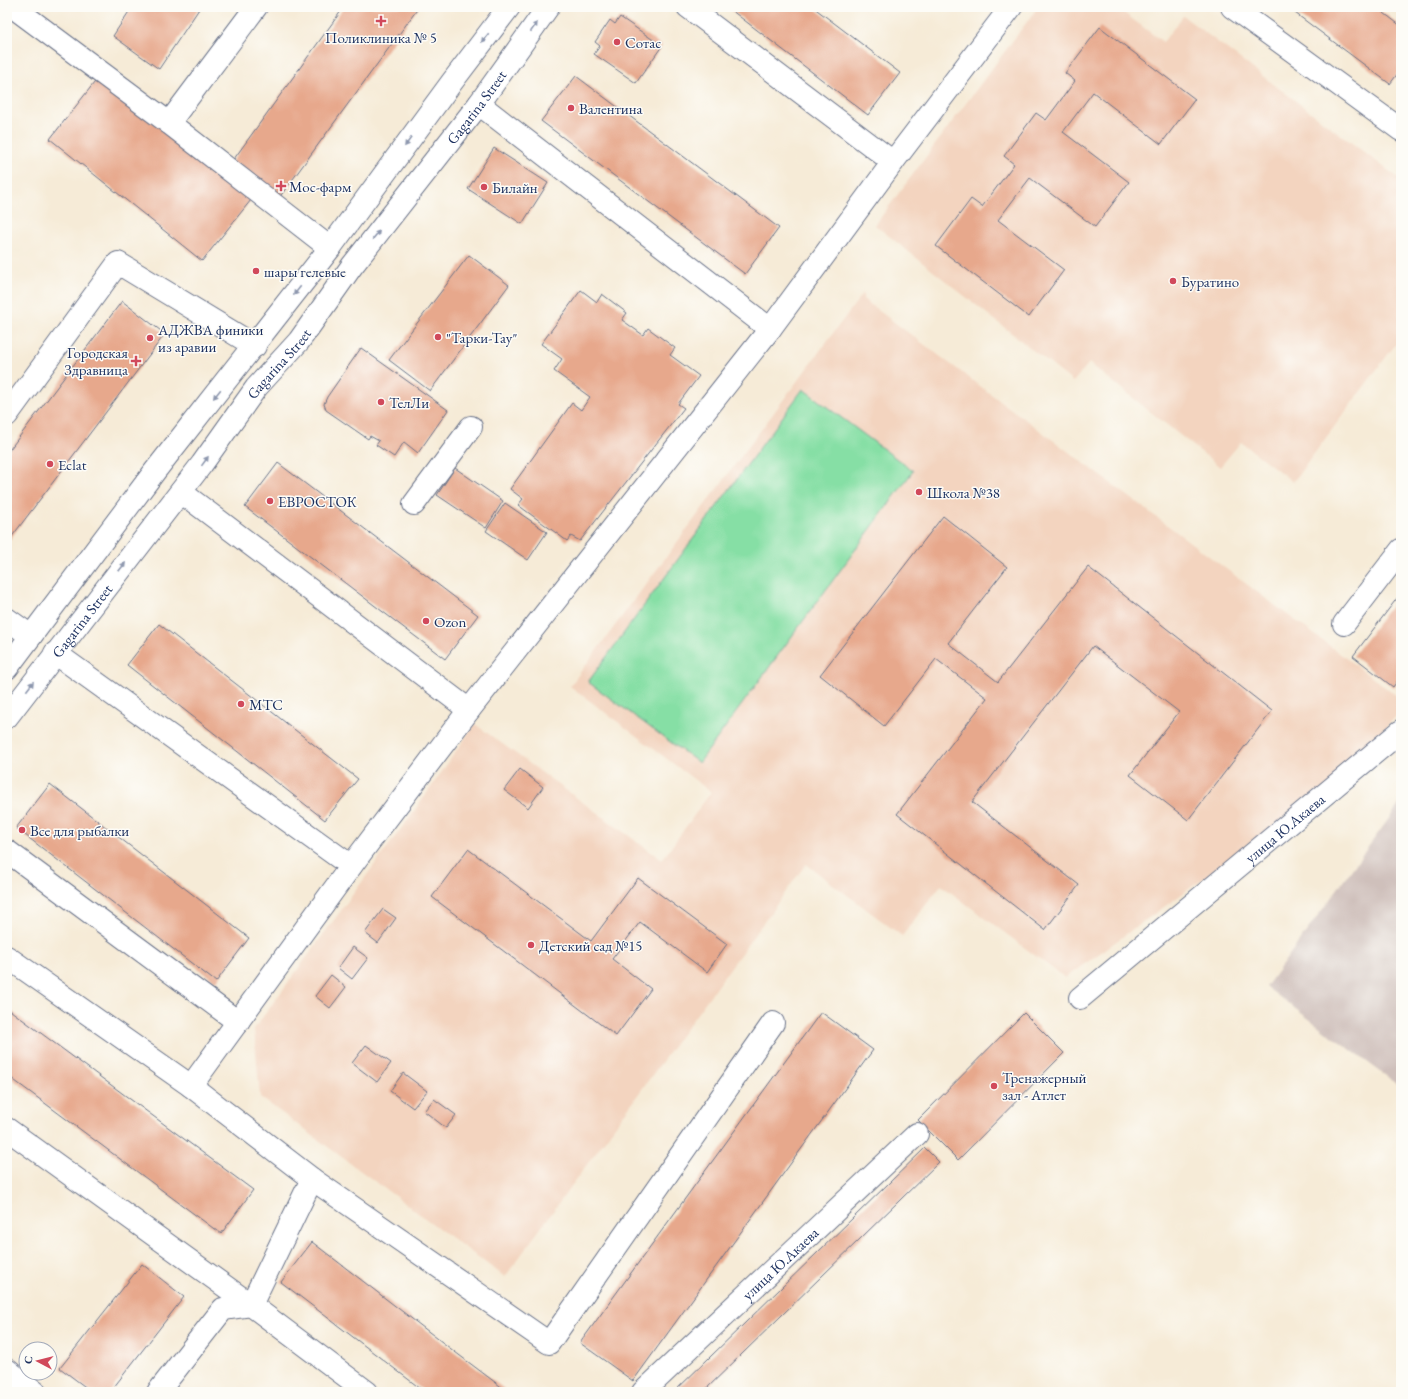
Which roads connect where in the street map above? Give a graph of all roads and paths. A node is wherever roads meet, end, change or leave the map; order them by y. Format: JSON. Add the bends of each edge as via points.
{"nodes":[{"id":1,"x":13,"y":7,"type":"edge"},
{"id":2,"x":256,"y":7,"type":"edge"},
{"id":3,"x":509,"y":7,"type":"edge"},
{"id":4,"x":548,"y":7,"type":"edge"},
{"id":5,"x":688,"y":7,"type":"edge"},
{"id":6,"x":1012,"y":7,"type":"edge"},
{"id":7,"x":1232,"y":7,"type":"edge"},
{"id":8,"x":479,"y":104,"type":"junction"},
{"id":9,"x":169,"y":123,"type":"junction"},
{"id":10,"x":1401,"y":130,"type":"edge"},
{"id":11,"x":893,"y":162,"type":"junction"},
{"id":12,"x":330,"y":248,"type":"junction"},
{"id":13,"x":770,"y":329,"type":"junction"},
{"id":14,"x":255,"y":346,"type":"junction"},
{"id":15,"x":7,"y":415,"type":"edge"},
{"id":16,"x":471,"y":427,"type":"dead end"},
{"id":17,"x":181,"y":492,"type":"junction"},
{"id":18,"x":414,"y":504,"type":"dead end"},
{"id":19,"x":1401,"y":550,"type":"edge"},
{"id":20,"x":7,"y":619,"type":"edge"},
{"id":21,"x":1344,"y":624,"type":"dead end"},
{"id":22,"x":31,"y":636,"type":"junction"},
{"id":23,"x":55,"y":653,"type":"junction"},
{"id":24,"x":7,"y":668,"type":"edge"},
{"id":25,"x":469,"y":710,"type":"junction"},
{"id":26,"x":7,"y":717,"type":"edge"},
{"id":27,"x":1401,"y":731,"type":"edge"},
{"id":28,"x":7,"y":851,"type":"edge"},
{"id":29,"x":351,"y":866,"type":"junction"},
{"id":30,"x":7,"y":957,"type":"edge"},
{"id":31,"x":1080,"y":998,"type":"dead end"},
{"id":32,"x":238,"y":1022,"type":"junction"},
{"id":33,"x":773,"y":1023,"type":"dead end"},
{"id":34,"x":191,"y":1086,"type":"junction"},
{"id":35,"x":7,"y":1128,"type":"edge"},
{"id":36,"x":917,"y":1134,"type":"dead end"},
{"id":37,"x":312,"y":1179,"type":"junction"},
{"id":38,"x":251,"y":1305,"type":"junction"},
{"id":39,"x":7,"y":1370,"type":"edge"},
{"id":40,"x":35,"y":1392,"type":"edge"},
{"id":41,"x":158,"y":1392,"type":"edge"},
{"id":42,"x":367,"y":1392,"type":"edge"},
{"id":43,"x":643,"y":1392,"type":"edge"}],
"edges":[{"from":1,"to":9,"type":"main road"},
{"from":2,"to":9,"type":"main road"},
{"from":3,"to":12,"type":"main road","name":"Gagarina Street","one_way":true},
{"from":8,"to":4,"type":"main road","name":"Gagarina Street","one_way":true},
{"from":5,"to":11,"type":"main road"},
{"from":6,"to":11,"type":"main road"},
{"from":7,"to":10,"type":"main road"},
{"from":8,"to":13,"type":"main road"},
{"from":17,"to":8,"type":"main road","name":"Gagarina Street","one_way":true,"via":[[256,388],[298,341],[352,266]]},
{"from":9,"to":12,"type":"main road"},
{"from":11,"to":13,"type":"main road"},
{"from":12,"to":14,"type":"main road","name":"Gagarina Street","one_way":true},
{"from":13,"to":25,"type":"main road"},
{"from":14,"to":15,"type":"main road","via":[[118,263]]},
{"from":14,"to":22,"type":"main road","name":"Gagarina Street","one_way":true,"via":[[155,471]]},
{"from":16,"to":18,"type":"main road"},
{"from":23,"to":17,"type":"main road","name":"Gagarina Street","one_way":true},
{"from":17,"to":25,"type":"main road"},
{"from":19,"to":21,"type":"main road"},
{"from":20,"to":22,"type":"main road"},
{"from":22,"to":24,"type":"main road","name":"Gagarina Street"},
{"from":26,"to":23,"type":"main road","name":"Gagarina Street","one_way":true},
{"from":23,"to":29,"type":"main road"},
{"from":25,"to":29,"type":"main road"},
{"from":27,"to":31,"type":"main road","name":"улица Ю.Акаева"},
{"from":28,"to":32,"type":"main road"},
{"from":29,"to":32,"type":"main road"},
{"from":30,"to":34,"type":"main road"},
{"from":32,"to":34,"type":"main road"},
{"from":33,"to":37,"type":"main road","via":[[549,1343]]},
{"from":34,"to":37,"type":"main road"},
{"from":35,"to":38,"type":"main road"},
{"from":36,"to":43,"type":"main road","name":"улица Ю.Акаева"},
{"from":37,"to":38,"type":"main road"},
{"from":38,"to":41,"type":"main road","via":[[223,1309]]},
{"from":38,"to":42,"type":"main road"},
{"from":39,"to":40,"type":"main road"}]}
